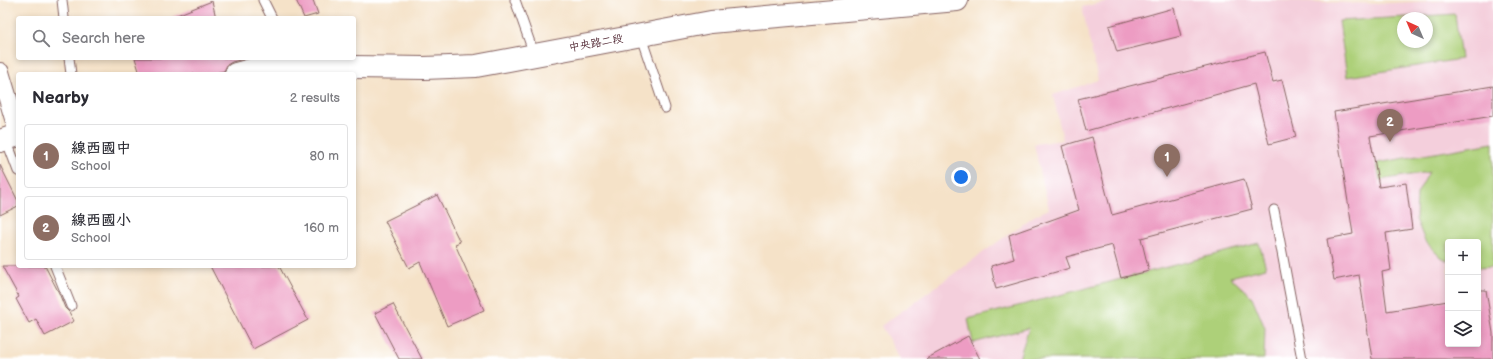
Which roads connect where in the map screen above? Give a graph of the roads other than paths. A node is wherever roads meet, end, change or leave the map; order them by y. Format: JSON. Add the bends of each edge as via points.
{"nodes":[{"id":1,"x":62,"y":0,"type":"edge"},
{"id":2,"x":263,"y":0,"type":"edge"},
{"id":3,"x":515,"y":0,"type":"edge"},
{"id":4,"x":957,"y":0,"type":"edge"},
{"id":5,"x":64,"y":16,"type":"edge"},
{"id":6,"x":271,"y":16,"type":"edge"},
{"id":7,"x":640,"y":34,"type":"junction"},
{"id":8,"x":534,"y":54,"type":"junction"},
{"id":9,"x":69,"y":60,"type":"edge"},
{"id":10,"x":282,"y":62,"type":"edge"},
{"id":11,"x":0,"y":72,"type":"edge"},
{"id":12,"x":71,"y":72,"type":"edge"},
{"id":13,"x":249,"y":72,"type":"edge"},
{"id":14,"x":665,"y":108,"type":"dead end"},
{"id":15,"x":10,"y":137,"type":"edge"},
{"id":16,"x":16,"y":162,"type":"edge"},
{"id":17,"x":1274,"y":210,"type":"dead end"},
{"id":18,"x":56,"y":268,"type":"edge"},
{"id":19,"x":71,"y":306,"type":"dead end"},
{"id":20,"x":1302,"y":359,"type":"edge"}],
"edges":[{"from":1,"to":5,"type":"lane"},
{"from":2,"to":6,"type":"lane"},
{"from":3,"to":8,"type":"lane"},
{"from":4,"to":7,"type":"street","name":"中央路二段","via":[[710,22]]},
{"from":7,"to":8,"type":"street","name":"中央路二段"},
{"from":7,"to":14,"type":"lane"},
{"from":8,"to":10,"type":"street","name":"中央路二段","via":[[476,66],[424,68]]},
{"from":9,"to":12,"type":"lane"},
{"from":10,"to":13,"type":"street","name":"中央路二段"},
{"from":11,"to":15,"type":"street"},
{"from":15,"to":16,"type":"lane"},
{"from":17,"to":20,"type":"lane"},
{"from":18,"to":19,"type":"lane"}]}
